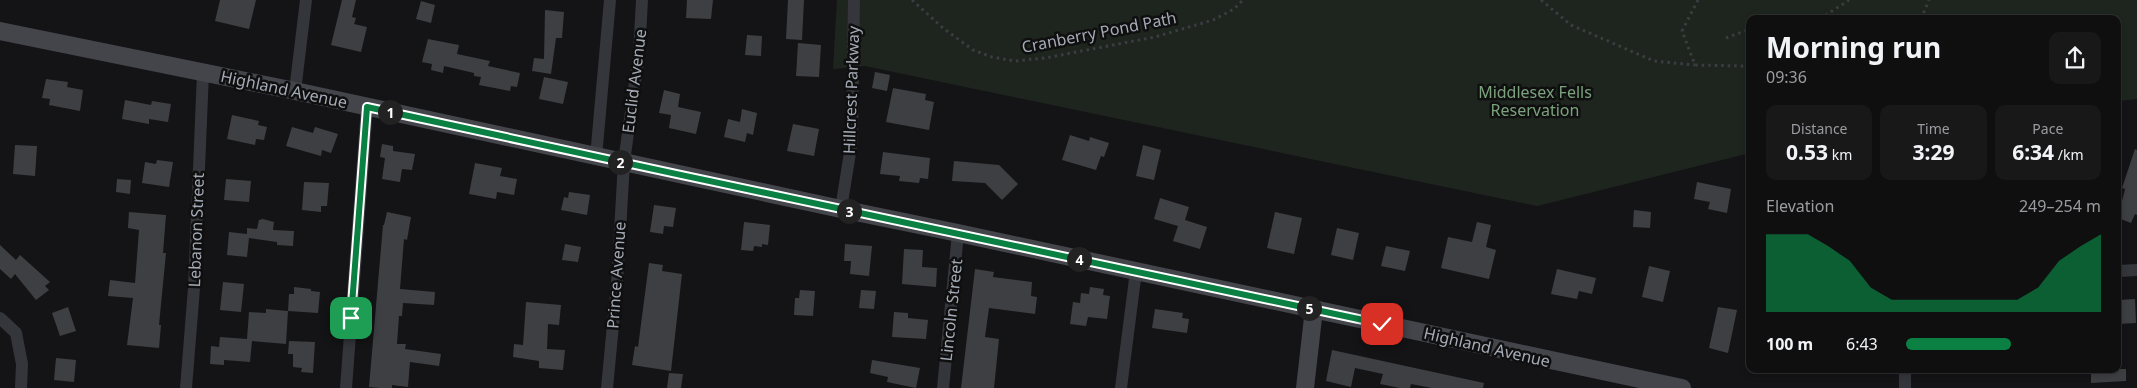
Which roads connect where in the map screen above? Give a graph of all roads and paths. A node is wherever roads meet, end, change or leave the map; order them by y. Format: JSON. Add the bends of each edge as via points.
{"nodes":[{"id":1,"x":306,"y":0,"type":"edge"},
{"id":2,"x":610,"y":0,"type":"edge"},
{"id":3,"x":642,"y":0,"type":"edge"},
{"id":4,"x":854,"y":0,"type":"edge"},
{"id":5,"x":912,"y":0,"type":"edge"},
{"id":6,"x":1242,"y":0,"type":"edge"},
{"id":7,"x":1541,"y":0,"type":"edge"},
{"id":8,"x":1698,"y":0,"type":"edge"},
{"id":9,"x":1849,"y":0,"type":"edge"},
{"id":10,"x":1929,"y":0,"type":"edge"},
{"id":11,"x":1826,"y":15,"type":"edge"},
{"id":12,"x":1923,"y":15,"type":"edge"},
{"id":13,"x":1746,"y":30,"type":"edge"},
{"id":14,"x":0,"y":31,"type":"edge"},
{"id":15,"x":1726,"y":38,"type":"dead end"},
{"id":16,"x":1746,"y":64,"type":"edge"},
{"id":17,"x":1695,"y":65,"type":"junction"},
{"id":18,"x":203,"y":73,"type":"junction"},
{"id":19,"x":295,"y":91,"type":"junction"},
{"id":20,"x":367,"y":107,"type":"junction"},
{"id":21,"x":596,"y":157,"type":"junction"},
{"id":22,"x":624,"y":162,"type":"junction"},
{"id":23,"x":840,"y":210,"type":"junction"},
{"id":24,"x":958,"y":233,"type":"junction"},
{"id":25,"x":2137,"y":270,"type":"edge"},
{"id":26,"x":1136,"y":271,"type":"junction"},
{"id":27,"x":2121,"y":271,"type":"edge"},
{"id":28,"x":1314,"y":309,"type":"junction"},
{"id":29,"x":0,"y":318,"type":"edge"},
{"id":30,"x":1905,"y":373,"type":"edge"},
{"id":31,"x":1654,"y":385,"type":"edge"},
{"id":32,"x":21,"y":388,"type":"edge"},
{"id":33,"x":186,"y":388,"type":"edge"},
{"id":34,"x":346,"y":388,"type":"edge"},
{"id":35,"x":608,"y":388,"type":"edge"},
{"id":36,"x":943,"y":388,"type":"edge"},
{"id":37,"x":1121,"y":388,"type":"edge"},
{"id":38,"x":1305,"y":388,"type":"edge"},
{"id":39,"x":1682,"y":388,"type":"edge"},
{"id":40,"x":1905,"y":388,"type":"edge"}],
"edges":[{"from":1,"to":19,"type":"street"},
{"from":2,"to":21,"type":"street","name":"Euclid Avenue"},
{"from":3,"to":22,"type":"street","name":"Euclid Avenue","via":[[639,54]]},
{"from":4,"to":23,"type":"street","name":"Hillcrest Parkway","via":[[852,140]]},
{"from":5,"to":6,"type":"path","name":"Cranberry Pond Path","via":[[973,50],[1015,61],[1155,38],[1213,20],[1234,9]]},
{"from":7,"to":17,"type":"path","via":[[1571,25],[1654,61]]},
{"from":8,"to":17,"type":"path","via":[[1682,31]]},
{"from":9,"to":11,"type":"path"},
{"from":10,"to":12,"type":"path"},
{"from":13,"to":15,"type":"path"},
{"from":14,"to":18,"type":"main road","name":"Highland Avenue"},
{"from":16,"to":17,"type":"path"},
{"from":18,"to":19,"type":"main road","name":"Highland Avenue"},
{"from":18,"to":33,"type":"street","name":"Lebanon Street","via":[[194,288]]},
{"from":19,"to":20,"type":"main road","name":"Highland Avenue"},
{"from":20,"to":21,"type":"main road","name":"Highland Avenue"},
{"from":20,"to":34,"type":"street"},
{"from":21,"to":22,"type":"main road","name":"Highland Avenue"},
{"from":22,"to":23,"type":"main road","name":"Highland Avenue"},
{"from":22,"to":35,"type":"street","name":"Prince Avenue"},
{"from":23,"to":24,"type":"main road","name":"Highland Avenue"},
{"from":24,"to":26,"type":"main road","name":"Highland Avenue"},
{"from":24,"to":36,"type":"street","name":"Lincoln Street"},
{"from":25,"to":27,"type":"street"},
{"from":26,"to":28,"type":"main road","name":"Highland Avenue"},
{"from":26,"to":37,"type":"street"},
{"from":28,"to":31,"type":"main road","name":"Highland Avenue"},
{"from":28,"to":38,"type":"main road"},
{"from":29,"to":32,"type":"street","via":[[16,333],[22,364]]},
{"from":30,"to":40,"type":"street"},
{"from":31,"to":39,"type":"main road","name":"Highland Avenue"}]}
